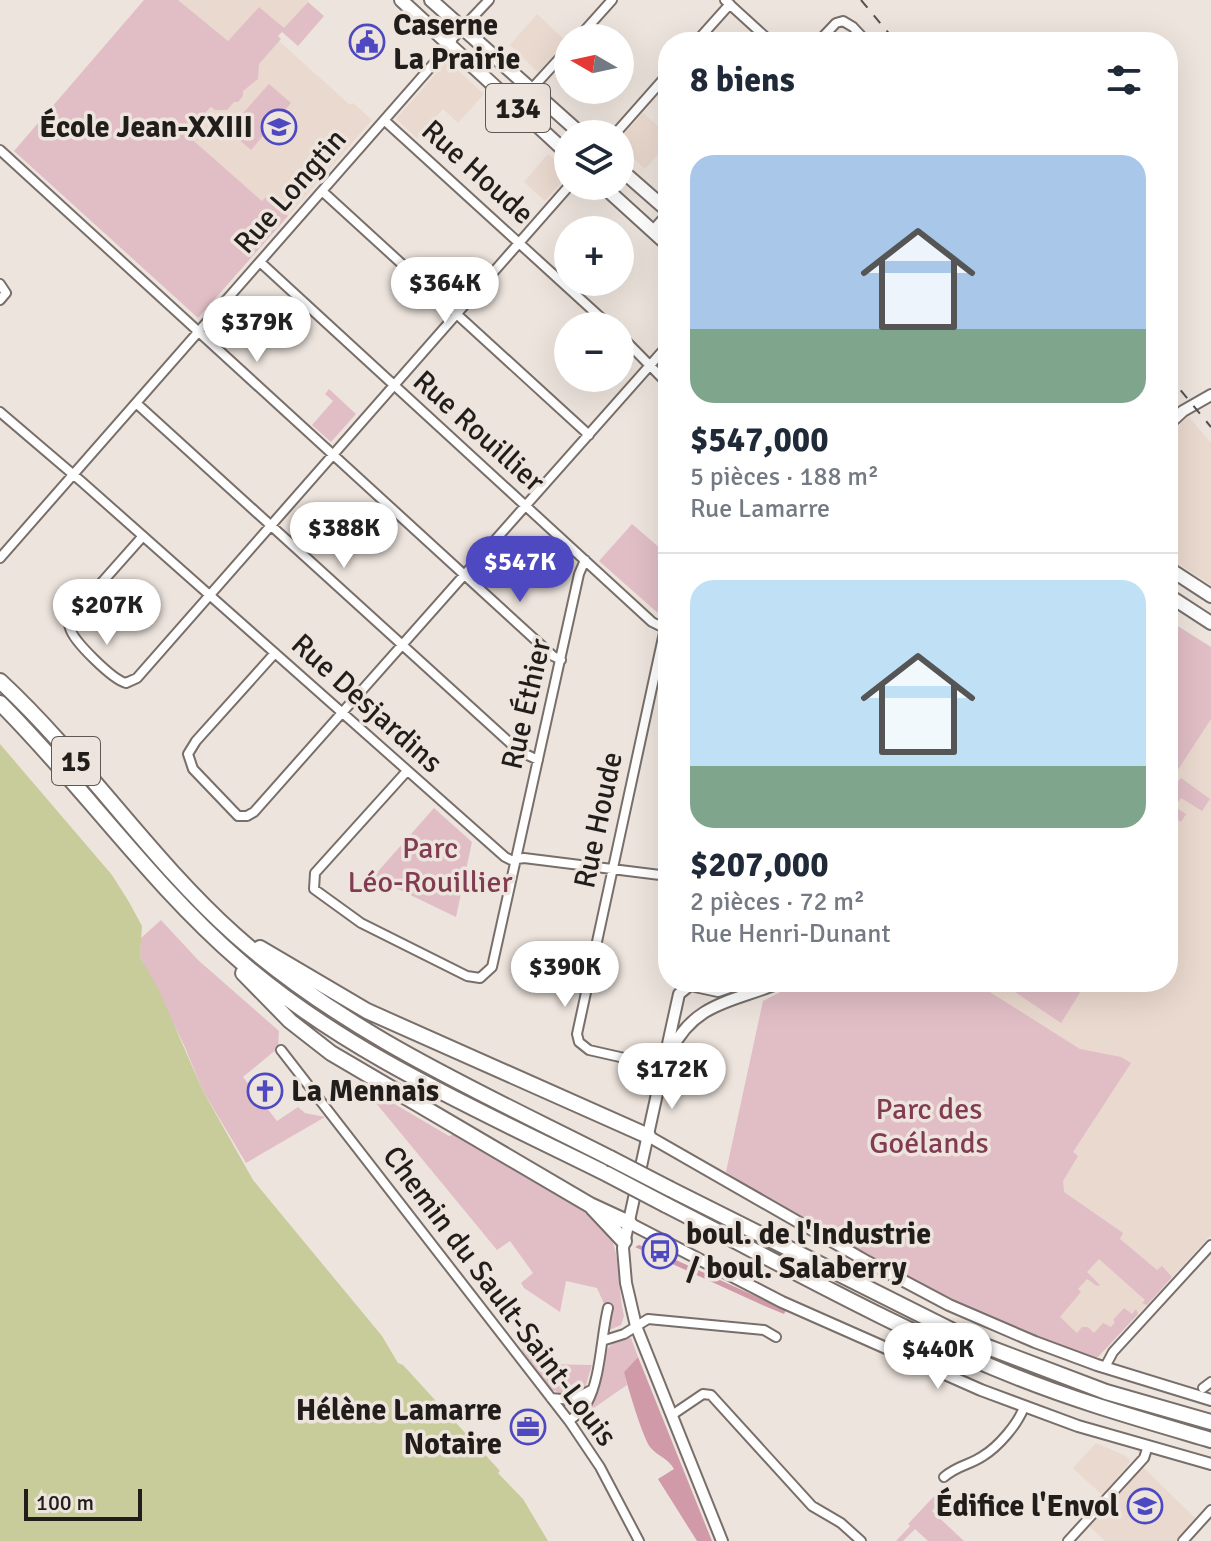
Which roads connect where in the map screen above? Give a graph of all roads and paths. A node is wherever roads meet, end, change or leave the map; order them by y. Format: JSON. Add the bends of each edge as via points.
{"nodes":[{"id":1,"x":401,"y":0,"type":"edge"},
{"id":2,"x":431,"y":0,"type":"edge"},
{"id":3,"x":489,"y":0,"type":"edge"},
{"id":4,"x":612,"y":0,"type":"edge"},
{"id":5,"x":728,"y":2,"type":"edge"},
{"id":6,"x":591,"y":24,"type":"edge"},
{"id":7,"x":464,"y":29,"type":"junction"},
{"id":8,"x":704,"y":32,"type":"edge"},
{"id":9,"x":760,"y":32,"type":"edge"},
{"id":10,"x":827,"y":32,"type":"edge"},
{"id":11,"x":858,"y":32,"type":"edge"},
{"id":12,"x":450,"y":45,"type":"junction"},
{"id":13,"x":554,"y":64,"type":"edge"},
{"id":14,"x":658,"y":85,"type":"edge"},
{"id":15,"x":531,"y":89,"type":"junction"},
{"id":16,"x":516,"y":106,"type":"junction"},
{"id":17,"x":384,"y":120,"type":"junction"},
{"id":18,"x":565,"y":120,"type":"edge"},
{"id":19,"x":627,"y":120,"type":"edge"},
{"id":20,"x":554,"y":141,"type":"edge"},
{"id":21,"x":0,"y":150,"type":"edge"},
{"id":22,"x":634,"y":182,"type":"edge"},
{"id":23,"x":322,"y":191,"type":"junction"},
{"id":24,"x":557,"y":200,"type":"edge"},
{"id":25,"x":618,"y":200,"type":"edge"},
{"id":26,"x":658,"y":203,"type":"edge"},
{"id":27,"x":658,"y":224,"type":"edge"},
{"id":28,"x":652,"y":231,"type":"junction"},
{"id":29,"x":658,"y":236,"type":"edge"},
{"id":30,"x":519,"y":243,"type":"junction"},
{"id":31,"x":260,"y":262,"type":"junction"},
{"id":32,"x":0,"y":284,"type":"edge"},
{"id":33,"x":0,"y":300,"type":"edge"},
{"id":34,"x":595,"y":312,"type":"edge"},
{"id":35,"x":456,"y":314,"type":"junction"},
{"id":36,"x":198,"y":332,"type":"junction"},
{"id":37,"x":634,"y":348,"type":"edge"},
{"id":38,"x":658,"y":356,"type":"edge"},
{"id":39,"x":651,"y":364,"type":"junction"},
{"id":40,"x":658,"y":372,"type":"edge"},
{"id":41,"x":394,"y":386,"type":"junction"},
{"id":42,"x":1211,"y":395,"type":"edge"},
{"id":43,"x":136,"y":403,"type":"junction"},
{"id":44,"x":0,"y":412,"type":"edge"},
{"id":45,"x":1178,"y":416,"type":"edge"},
{"id":46,"x":589,"y":435,"type":"junction"},
{"id":47,"x":333,"y":455,"type":"junction"},
{"id":48,"x":73,"y":474,"type":"junction"},
{"id":49,"x":526,"y":506,"type":"junction"},
{"id":50,"x":270,"y":525,"type":"junction"},
{"id":51,"x":143,"y":536,"type":"junction"},
{"id":52,"x":0,"y":558,"type":"edge"},
{"id":53,"x":585,"y":560,"type":"junction"},
{"id":54,"x":464,"y":575,"type":"junction"},
{"id":55,"x":1178,"y":575,"type":"edge"},
{"id":56,"x":210,"y":595,"type":"junction"},
{"id":57,"x":1211,"y":596,"type":"edge"},
{"id":58,"x":1178,"y":602,"type":"edge"},
{"id":59,"x":1211,"y":623,"type":"edge"},
{"id":60,"x":658,"y":625,"type":"edge"},
{"id":61,"x":402,"y":645,"type":"junction"},
{"id":62,"x":275,"y":653,"type":"junction"},
{"id":63,"x":561,"y":660,"type":"junction"},
{"id":64,"x":658,"y":665,"type":"edge"},
{"id":65,"x":0,"y":681,"type":"edge"},
{"id":66,"x":0,"y":703,"type":"edge"},
{"id":67,"x":342,"y":714,"type":"junction"},
{"id":68,"x":538,"y":760,"type":"junction"},
{"id":69,"x":407,"y":771,"type":"junction"},
{"id":70,"x":516,"y":860,"type":"junction"},
{"id":71,"x":612,"y":869,"type":"junction"},
{"id":72,"x":658,"y":875,"type":"edge"},
{"id":73,"x":181,"y":905,"type":"junction"},
{"id":74,"x":226,"y":927,"type":"junction"},
{"id":75,"x":681,"y":992,"type":"edge"},
{"id":76,"x":706,"y":992,"type":"edge"},
{"id":77,"x":750,"y":992,"type":"edge"},
{"id":78,"x":677,"y":1006,"type":"junction"},
{"id":79,"x":708,"y":1010,"type":"junction"},
{"id":80,"x":693,"y":1018,"type":"junction"},
{"id":81,"x":281,"y":1050,"type":"dead end"},
{"id":82,"x":665,"y":1064,"type":"junction"},
{"id":83,"x":648,"y":1136,"type":"junction"},
{"id":84,"x":590,"y":1205,"type":"junction"},
{"id":85,"x":629,"y":1223,"type":"junction"},
{"id":86,"x":624,"y":1241,"type":"junction"},
{"id":87,"x":1211,"y":1245,"type":"edge"},
{"id":88,"x":608,"y":1308,"type":"dead end"},
{"id":89,"x":636,"y":1326,"type":"junction"},
{"id":90,"x":776,"y":1337,"type":"dead end"},
{"id":91,"x":605,"y":1340,"type":"junction"},
{"id":92,"x":1105,"y":1367,"type":"junction"},
{"id":93,"x":1207,"y":1385,"type":"edge"},
{"id":94,"x":591,"y":1390,"type":"junction"},
{"id":95,"x":1193,"y":1395,"type":"junction"},
{"id":96,"x":551,"y":1398,"type":"junction"},
{"id":97,"x":1211,"y":1400,"type":"edge"},
{"id":98,"x":1024,"y":1407,"type":"junction"},
{"id":99,"x":672,"y":1415,"type":"junction"},
{"id":100,"x":569,"y":1421,"type":"junction"},
{"id":101,"x":1211,"y":1422,"type":"edge"},
{"id":102,"x":1211,"y":1440,"type":"edge"},
{"id":103,"x":1148,"y":1446,"type":"junction"},
{"id":104,"x":1211,"y":1464,"type":"edge"},
{"id":105,"x":944,"y":1477,"type":"dead end"},
{"id":106,"x":1211,"y":1510,"type":"edge"},
{"id":107,"x":639,"y":1541,"type":"edge"},
{"id":108,"x":722,"y":1541,"type":"edge"},
{"id":109,"x":861,"y":1541,"type":"edge"},
{"id":110,"x":1068,"y":1541,"type":"edge"},
{"id":111,"x":1183,"y":1541,"type":"edge"}],
"edges":[{"from":1,"to":12,"type":"main road","number":"134"},
{"from":2,"to":7,"type":"main road","number":"134"},
{"from":3,"to":7,"type":"street","name":"Rue Longtin"},
{"from":4,"to":6,"type":"street"},
{"from":5,"to":8,"type":"street"},
{"from":5,"to":9,"type":"street"},
{"from":7,"to":12,"type":"street","name":"Rue Longtin"},
{"from":7,"to":15,"type":"main road","number":"134"},
{"from":10,"to":11,"type":"street","via":[[843,21]]},
{"from":12,"to":16,"type":"main road","number":"134"},
{"from":12,"to":17,"type":"street","name":"Rue Longtin"},
{"from":13,"to":15,"type":"street"},
{"from":14,"to":19,"type":"street"},
{"from":15,"to":16,"type":"street"},
{"from":15,"to":18,"type":"main road","number":"134"},
{"from":16,"to":20,"type":"main road","number":"134"},
{"from":17,"to":23,"type":"street","name":"Rue Longtin"},
{"from":17,"to":30,"type":"street","name":"Rue Houde"},
{"from":21,"to":36,"type":"street"},
{"from":22,"to":26,"type":"main road"},
{"from":23,"to":31,"type":"street","name":"Rue Longtin"},
{"from":23,"to":35,"type":"street"},
{"from":24,"to":30,"type":"street"},
{"from":25,"to":28,"type":"main road"},
{"from":27,"to":28,"type":"street"},
{"from":28,"to":29,"type":"main road"},
{"from":30,"to":34,"type":"street","name":"Rue Houde"},
{"from":30,"to":35,"type":"street"},
{"from":31,"to":36,"type":"street","name":"Rue Longtin"},
{"from":31,"to":41,"type":"street","name":"Rue Rouillier"},
{"from":32,"to":33,"type":"street","via":[[6,293]]},
{"from":35,"to":41,"type":"street"},
{"from":35,"to":46,"type":"street"},
{"from":36,"to":43,"type":"street","name":"Rue Longtin"},
{"from":36,"to":47,"type":"street"},
{"from":37,"to":39,"type":"street"},
{"from":38,"to":39,"type":"street"},
{"from":39,"to":40,"type":"street"},
{"from":39,"to":46,"type":"street"},
{"from":41,"to":47,"type":"street"},
{"from":41,"to":49,"type":"street","name":"Rue Rouillier"},
{"from":42,"to":45,"type":"street"},
{"from":43,"to":48,"type":"street","name":"Rue Longtin"},
{"from":43,"to":50,"type":"street"},
{"from":44,"to":48,"type":"street","name":"Rue Desjardins"},
{"from":46,"to":49,"type":"street"},
{"from":47,"to":50,"type":"street"},
{"from":47,"to":54,"type":"street"},
{"from":48,"to":51,"type":"street","name":"Rue Desjardins"},
{"from":48,"to":52,"type":"street","name":"Rue Longtin"},
{"from":49,"to":53,"type":"street","name":"Rue Rouillier"},
{"from":49,"to":54,"type":"street"},
{"from":50,"to":56,"type":"street"},
{"from":50,"to":61,"type":"street"},
{"from":51,"to":56,"type":"street","name":"Rue Desjardins"},
{"from":51,"to":56,"type":"street","via":[[70,619],[74,635],[115,679],[126,683],[137,678]]},
{"from":53,"to":60,"type":"street","name":"Rue Rouillier"},
{"from":53,"to":63,"type":"street","name":"Rue Éthier"},
{"from":54,"to":61,"type":"street"},
{"from":54,"to":63,"type":"street"},
{"from":55,"to":57,"type":"main road"},
{"from":56,"to":62,"type":"street","name":"Rue Desjardins"},
{"from":58,"to":59,"type":"main road"},
{"from":61,"to":67,"type":"street"},
{"from":61,"to":68,"type":"street","via":[[519,751]]},
{"from":62,"to":67,"type":"street","name":"Rue Desjardins"},
{"from":62,"to":67,"type":"street","via":[[188,754],[190,766],[230,811],[241,817],[252,814]]},
{"from":63,"to":68,"type":"street","name":"Rue Éthier"},
{"from":64,"to":71,"type":"street","name":"Rue Houde"},
{"from":65,"to":74,"type":"highway","number":"15"},
{"from":66,"to":73,"type":"highway","number":"15"},
{"from":67,"to":69,"type":"street","name":"Rue Desjardins"},
{"from":68,"to":70,"type":"street","name":"Rue Éthier"},
{"from":69,"to":70,"type":"street","name":"Rue Desjardins","via":[[505,857]]},
{"from":69,"to":70,"type":"street","name":"Rue Éthier","via":[[315,873],[313,885],[320,896],[417,953],[480,978],[492,967]]},
{"from":70,"to":71,"type":"street","name":"Rue Desjardins"},
{"from":71,"to":72,"type":"street","name":"Rue Desjardins"},
{"from":71,"to":82,"type":"street","name":"Rue Houde","via":[[577,1038],[589,1050]]},
{"from":73,"to":84,"type":"highway","via":[[268,1000],[331,1053]]},
{"from":73,"to":102,"type":"highway","number":"15","bridge":true,"via":[[256,975],[340,1035],[416,1078],[980,1362],[1090,1404]]},
{"from":74,"to":83,"type":"highway","via":[[367,1011]]},
{"from":74,"to":101,"type":"highway","number":"15","bridge":true,"via":[[282,975],[350,1022],[670,1189],[985,1347],[1098,1390]]},
{"from":75,"to":78,"type":"street"},
{"from":76,"to":79,"type":"street"},
{"from":77,"to":79,"type":"street"},
{"from":78,"to":80,"type":"street"},
{"from":78,"to":82,"type":"street"},
{"from":79,"to":80,"type":"street"},
{"from":80,"to":82,"type":"street"},
{"from":81,"to":96,"type":"street","name":"Chemin du Sault-Saint-Louis"},
{"from":82,"to":83,"type":"street"},
{"from":83,"to":85,"type":"street"},
{"from":83,"to":92,"type":"street","via":[[928,1294]]},
{"from":84,"to":85,"type":"highway"},
{"from":84,"to":86,"type":"highway"},
{"from":85,"to":86,"type":"street"},
{"from":85,"to":98,"type":"street","via":[[782,1302]]},
{"from":86,"to":89,"type":"street"},
{"from":87,"to":92,"type":"street"},
{"from":88,"to":91,"type":"street"},
{"from":89,"to":90,"type":"street","via":[[648,1319],[764,1330]]},
{"from":89,"to":91,"type":"street"},
{"from":89,"to":99,"type":"street"},
{"from":91,"to":94,"type":"street"},
{"from":92,"to":95,"type":"street"},
{"from":93,"to":95,"type":"street"},
{"from":94,"to":96,"type":"street","via":[[572,1400]]},
{"from":94,"to":100,"type":"street","via":[[586,1406]]},
{"from":95,"to":97,"type":"street"},
{"from":96,"to":100,"type":"street","name":"Chemin du Sault-Saint-Louis"},
{"from":98,"to":103,"type":"street"},
{"from":98,"to":105,"type":"street","via":[[988,1452]]},
{"from":99,"to":108,"type":"street"},
{"from":99,"to":109,"type":"street","via":[[703,1394],[711,1395],[812,1506]]},
{"from":100,"to":107,"type":"street","name":"Chemin du Sault-Saint-Louis"},
{"from":103,"to":104,"type":"street"},
{"from":103,"to":110,"type":"street","via":[[1144,1458]]},
{"from":106,"to":111,"type":"street"}]}
